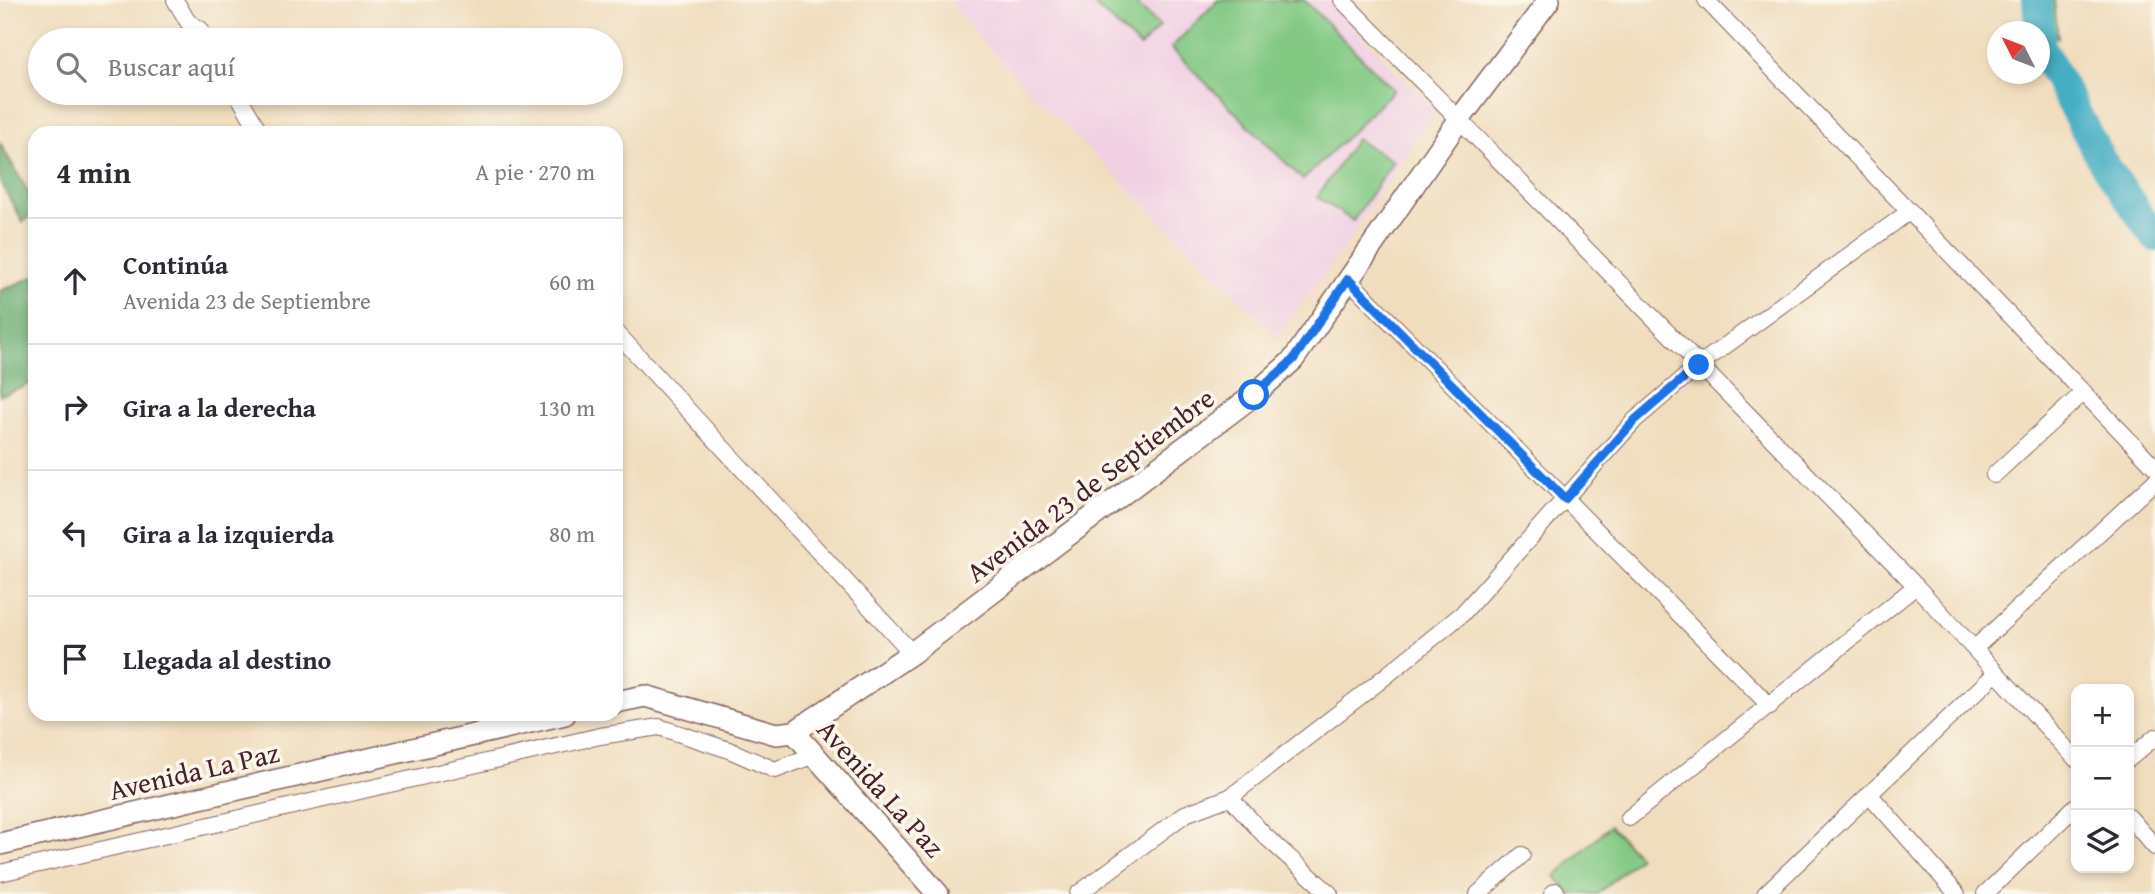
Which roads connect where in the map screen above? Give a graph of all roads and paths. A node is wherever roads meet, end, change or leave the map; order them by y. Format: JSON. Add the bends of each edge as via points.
{"nodes":[{"id":1,"x":175,"y":0,"type":"edge"},
{"id":2,"x":1342,"y":0,"type":"edge"},
{"id":3,"x":1549,"y":0,"type":"edge"},
{"id":4,"x":1706,"y":0,"type":"edge"},
{"id":5,"x":197,"y":28,"type":"edge"},
{"id":6,"x":244,"y":105,"type":"edge"},
{"id":7,"x":1459,"y":120,"type":"junction"},
{"id":8,"x":256,"y":126,"type":"edge"},
{"id":9,"x":1910,"y":211,"type":"junction"},
{"id":10,"x":1348,"y":279,"type":"junction"},
{"id":11,"x":623,"y":340,"type":"edge"},
{"id":12,"x":1699,"y":365,"type":"junction"},
{"id":13,"x":2084,"y":392,"type":"junction"},
{"id":14,"x":2155,"y":467,"type":"edge"},
{"id":15,"x":1994,"y":475,"type":"dead end"},
{"id":16,"x":2155,"y":481,"type":"edge"},
{"id":17,"x":1565,"y":499,"type":"junction"},
{"id":18,"x":1916,"y":586,"type":"junction"},
{"id":19,"x":1975,"y":648,"type":"junction"},
{"id":20,"x":912,"y":653,"type":"junction"},
{"id":21,"x":1996,"y":673,"type":"junction"},
{"id":22,"x":623,"y":700,"type":"edge"},
{"id":23,"x":1770,"y":706,"type":"junction"},
{"id":24,"x":535,"y":721,"type":"edge"},
{"id":25,"x":794,"y":732,"type":"junction"},
{"id":26,"x":2155,"y":737,"type":"edge"},
{"id":27,"x":2071,"y":754,"type":"edge"},
{"id":28,"x":814,"y":755,"type":"junction"},
{"id":29,"x":2134,"y":755,"type":"edge"},
{"id":30,"x":1869,"y":794,"type":"junction"},
{"id":31,"x":1230,"y":797,"type":"junction"},
{"id":32,"x":2072,"y":810,"type":"edge"},
{"id":33,"x":1629,"y":818,"type":"dead end"},
{"id":34,"x":2134,"y":823,"type":"edge"},
{"id":35,"x":0,"y":844,"type":"edge"},
{"id":36,"x":2155,"y":847,"type":"edge"},
{"id":37,"x":1522,"y":855,"type":"dead end"},
{"id":38,"x":0,"y":873,"type":"edge"},
{"id":39,"x":938,"y":894,"type":"edge"},
{"id":40,"x":1078,"y":894,"type":"edge"},
{"id":41,"x":1330,"y":894,"type":"edge"},
{"id":42,"x":1478,"y":894,"type":"edge"},
{"id":43,"x":1765,"y":894,"type":"edge"},
{"id":44,"x":1958,"y":894,"type":"edge"},
{"id":45,"x":1985,"y":894,"type":"edge"}],
"edges":[{"from":1,"to":5,"type":"street"},
{"from":2,"to":7,"type":"street"},
{"from":3,"to":7,"type":"main road","name":"Avenida 23 de Septiembre"},
{"from":4,"to":9,"type":"street"},
{"from":6,"to":8,"type":"street"},
{"from":7,"to":10,"type":"main road","name":"Avenida 23 de Septiembre"},
{"from":7,"to":12,"type":"street"},
{"from":9,"to":12,"type":"street"},
{"from":9,"to":13,"type":"street"},
{"from":10,"to":17,"type":"street"},
{"from":10,"to":20,"type":"main road","name":"Avenida 23 de Septiembre","via":[[1293,360],[1254,395]]},
{"from":11,"to":20,"type":"street"},
{"from":12,"to":17,"type":"street","via":[[1635,420]]},
{"from":12,"to":18,"type":"street"},
{"from":13,"to":14,"type":"street"},
{"from":13,"to":15,"type":"street"},
{"from":16,"to":19,"type":"street"},
{"from":17,"to":23,"type":"street"},
{"from":17,"to":31,"type":"street","via":[[1462,614]]},
{"from":18,"to":19,"type":"street"},
{"from":18,"to":23,"type":"street"},
{"from":19,"to":21,"type":"street"},
{"from":20,"to":25,"type":"main road","name":"Avenida 23 de Septiembre"},
{"from":21,"to":27,"type":"street"},
{"from":21,"to":30,"type":"street"},
{"from":22,"to":25,"type":"main road","name":"Avenida La Paz","via":[[645,695],[776,734]]},
{"from":23,"to":33,"type":"street"},
{"from":24,"to":35,"type":"main road","name":"Avenida La Paz"},
{"from":25,"to":28,"type":"main road","name":"Avenida La Paz"},
{"from":26,"to":29,"type":"street"},
{"from":28,"to":38,"type":"street","via":[[775,770],[659,727],[635,730]]},
{"from":28,"to":39,"type":"main road","name":"Avenida La Paz"},
{"from":30,"to":43,"type":"street"},
{"from":30,"to":44,"type":"street"},
{"from":31,"to":40,"type":"street","via":[[1185,814]]},
{"from":31,"to":41,"type":"street","via":[[1265,836]]},
{"from":32,"to":45,"type":"street"},
{"from":34,"to":36,"type":"street"},
{"from":37,"to":42,"type":"street"}]}
